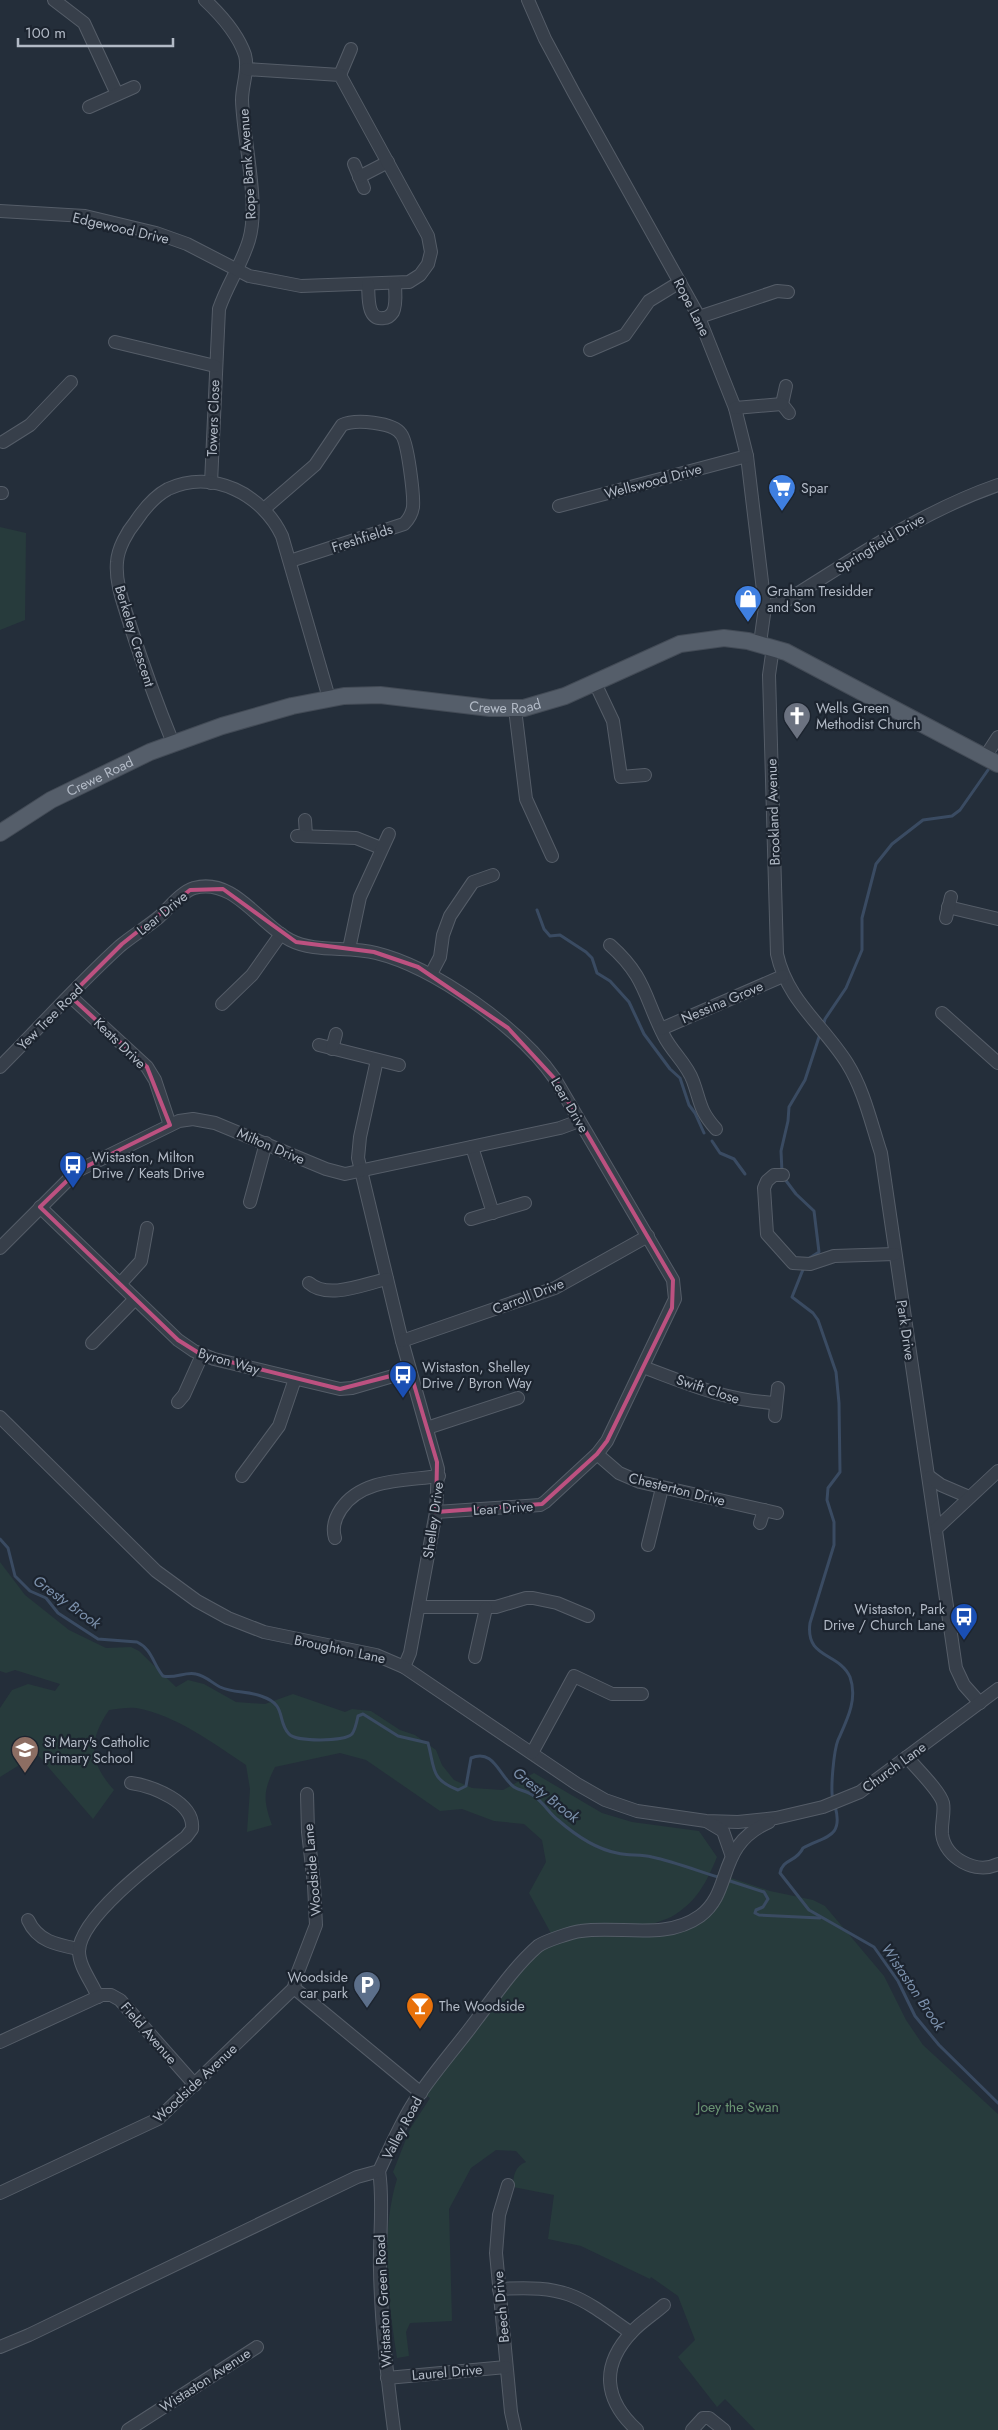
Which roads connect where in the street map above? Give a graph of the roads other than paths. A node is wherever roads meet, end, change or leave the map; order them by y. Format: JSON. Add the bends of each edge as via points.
{"nodes":[{"id":1,"x":54,"y":0,"type":"edge"},
{"id":2,"x":205,"y":0,"type":"edge"},
{"id":3,"x":528,"y":0,"type":"edge"},
{"id":4,"x":351,"y":48,"type":"dead end"},
{"id":5,"x":246,"y":69,"type":"junction"},
{"id":6,"x":340,"y":75,"type":"junction"},
{"id":7,"x":134,"y":87,"type":"dead end"},
{"id":8,"x":117,"y":94,"type":"junction"},
{"id":9,"x":89,"y":107,"type":"dead end"},
{"id":10,"x":388,"y":162,"type":"junction"},
{"id":11,"x":354,"y":164,"type":"dead end"},
{"id":12,"x":0,"y":211,"type":"edge"},
{"id":13,"x":235,"y":270,"type":"junction"},
{"id":14,"x":680,"y":282,"type":"junction"},
{"id":15,"x":368,"y":284,"type":"junction"},
{"id":16,"x":395,"y":284,"type":"junction"},
{"id":17,"x":788,"y":292,"type":"dead end"},
{"id":18,"x":699,"y":317,"type":"junction"},
{"id":19,"x":116,"y":342,"type":"dead end"},
{"id":20,"x":590,"y":350,"type":"dead end"},
{"id":21,"x":215,"y":366,"type":"junction"},
{"id":22,"x":71,"y":382,"type":"dead end"},
{"id":23,"x":786,"y":386,"type":"dead end"},
{"id":24,"x":735,"y":408,"type":"junction"},
{"id":25,"x":1,"y":444,"type":"edge"},
{"id":26,"x":746,"y":456,"type":"junction"},
{"id":27,"x":211,"y":483,"type":"junction"},
{"id":28,"x":998,"y":485,"type":"edge"},
{"id":29,"x":559,"y":506,"type":"dead end"},
{"id":30,"x":264,"y":509,"type":"junction"},
{"id":31,"x":290,"y":561,"type":"junction"},
{"id":32,"x":765,"y":607,"type":"junction"},
{"id":33,"x":766,"y":645,"type":"junction"},
{"id":34,"x":595,"y":682,"type":"junction"},
{"id":35,"x":329,"y":698,"type":"junction"},
{"id":36,"x":514,"y":709,"type":"junction"},
{"id":37,"x":998,"y":736,"type":"edge"},
{"id":38,"x":173,"y":743,"type":"junction"},
{"id":39,"x":991,"y":760,"type":"edge"},
{"id":40,"x":645,"y":775,"type":"dead end"},
{"id":41,"x":305,"y":820,"type":"dead end"},
{"id":42,"x":0,"y":834,"type":"edge"},
{"id":43,"x":389,"y":834,"type":"dead end"},
{"id":44,"x":381,"y":848,"type":"junction"},
{"id":45,"x":552,"y":856,"type":"dead end"},
{"id":46,"x":487,"y":873,"type":"dead end"},
{"id":47,"x":948,"y":907,"type":"dead end"},
{"id":48,"x":998,"y":919,"type":"edge"},
{"id":49,"x":281,"y":934,"type":"junction"},
{"id":50,"x":610,"y":945,"type":"dead end"},
{"id":51,"x":349,"y":949,"type":"junction"},
{"id":52,"x":100,"y":966,"type":"joint"},
{"id":53,"x":430,"y":974,"type":"junction"},
{"id":54,"x":783,"y":976,"type":"junction"},
{"id":55,"x":70,"y":996,"type":"junction"},
{"id":56,"x":222,"y":1004,"type":"dead end"},
{"id":57,"x":941,"y":1011,"type":"dead end"},
{"id":58,"x":660,"y":1029,"type":"junction"},
{"id":59,"x":336,"y":1034,"type":"dead end"},
{"id":60,"x":319,"y":1046,"type":"dead end"},
{"id":61,"x":332,"y":1049,"type":"junction"},
{"id":62,"x":377,"y":1060,"type":"junction"},
{"id":63,"x":998,"y":1063,"type":"edge"},
{"id":64,"x":399,"y":1065,"type":"dead end"},
{"id":65,"x":0,"y":1068,"type":"edge"},
{"id":66,"x":579,"y":1121,"type":"junction"},
{"id":67,"x":170,"y":1125,"type":"junction"},
{"id":68,"x":716,"y":1129,"type":"dead end"},
{"id":69,"x":266,"y":1143,"type":"junction"},
{"id":70,"x":472,"y":1147,"type":"junction"},
{"id":71,"x":360,"y":1171,"type":"junction"},
{"id":72,"x":783,"y":1175,"type":"dead end"},
{"id":73,"x":250,"y":1202,"type":"dead end"},
{"id":74,"x":525,"y":1203,"type":"dead end"},
{"id":75,"x":40,"y":1207,"type":"junction"},
{"id":76,"x":493,"y":1212,"type":"junction"},
{"id":77,"x":471,"y":1220,"type":"dead end"},
{"id":78,"x":144,"y":1234,"type":"dead end"},
{"id":79,"x":648,"y":1236,"type":"junction"},
{"id":80,"x":0,"y":1248,"type":"edge"},
{"id":81,"x":895,"y":1254,"type":"junction"},
{"id":82,"x":387,"y":1279,"type":"junction"},
{"id":83,"x":308,"y":1283,"type":"dead end"},
{"id":84,"x":120,"y":1284,"type":"junction"},
{"id":85,"x":135,"y":1299,"type":"junction"},
{"id":86,"x":402,"y":1341,"type":"junction"},
{"id":87,"x":92,"y":1343,"type":"dead end"},
{"id":88,"x":202,"y":1355,"type":"junction"},
{"id":89,"x":643,"y":1367,"type":"junction"},
{"id":90,"x":410,"y":1371,"type":"junction"},
{"id":91,"x":295,"y":1378,"type":"junction"},
{"id":92,"x":778,"y":1388,"type":"dead end"},
{"id":93,"x":518,"y":1398,"type":"dead end"},
{"id":94,"x":178,"y":1402,"type":"dead end"},
{"id":95,"x":0,"y":1417,"type":"edge"},
{"id":96,"x":427,"y":1428,"type":"junction"},
{"id":97,"x":597,"y":1454,"type":"junction"},
{"id":98,"x":998,"y":1471,"type":"edge"},
{"id":99,"x":242,"y":1476,"type":"dead end"},
{"id":100,"x":439,"y":1476,"type":"junction"},
{"id":101,"x":930,"y":1477,"type":"junction"},
{"id":102,"x":662,"y":1488,"type":"junction"},
{"id":103,"x":969,"y":1497,"type":"junction"},
{"id":104,"x":764,"y":1510,"type":"junction"},
{"id":105,"x":436,"y":1512,"type":"junction"},
{"id":106,"x":777,"y":1513,"type":"dead end"},
{"id":107,"x":760,"y":1523,"type":"dead end"},
{"id":108,"x":937,"y":1528,"type":"junction"},
{"id":109,"x":331,"y":1534,"type":"dead end"},
{"id":110,"x":648,"y":1545,"type":"dead end"},
{"id":111,"x":419,"y":1607,"type":"junction"},
{"id":112,"x":486,"y":1608,"type":"junction"},
{"id":113,"x":588,"y":1616,"type":"dead end"},
{"id":114,"x":475,"y":1657,"type":"dead end"},
{"id":115,"x":404,"y":1667,"type":"junction"},
{"id":116,"x":998,"y":1689,"type":"edge"},
{"id":117,"x":642,"y":1694,"type":"dead end"},
{"id":118,"x":980,"y":1703,"type":"junction"},
{"id":119,"x":532,"y":1754,"type":"junction"},
{"id":120,"x":907,"y":1757,"type":"junction"},
{"id":121,"x":132,"y":1783,"type":"dead end"},
{"id":122,"x":307,"y":1794,"type":"dead end"},
{"id":123,"x":776,"y":1818,"type":"junction"},
{"id":124,"x":706,"y":1821,"type":"junction"},
{"id":125,"x":731,"y":1854,"type":"junction"},
{"id":126,"x":998,"y":1864,"type":"edge"},
{"id":127,"x":28,"y":1920,"type":"dead end"},
{"id":128,"x":79,"y":1949,"type":"junction"},
{"id":129,"x":294,"y":1988,"type":"junction"},
{"id":130,"x":98,"y":1997,"type":"junction"},
{"id":131,"x":0,"y":2042,"type":"edge"},
{"id":132,"x":194,"y":2085,"type":"junction"},
{"id":133,"x":421,"y":2093,"type":"junction"},
{"id":134,"x":379,"y":2171,"type":"junction"},
{"id":135,"x":508,"y":2184,"type":"dead end"},
{"id":136,"x":0,"y":2193,"type":"edge"},
{"id":137,"x":500,"y":2290,"type":"junction"},
{"id":138,"x":664,"y":2305,"type":"dead end"},
{"id":139,"x":631,"y":2333,"type":"junction"},
{"id":140,"x":0,"y":2347,"type":"edge"},
{"id":141,"x":257,"y":2347,"type":"dead end"},
{"id":142,"x":506,"y":2367,"type":"junction"},
{"id":143,"x":387,"y":2378,"type":"junction"},
{"id":144,"x":128,"y":2430,"type":"edge"},
{"id":145,"x":394,"y":2430,"type":"edge"},
{"id":146,"x":515,"y":2430,"type":"edge"},
{"id":147,"x":637,"y":2430,"type":"edge"},
{"id":148,"x":692,"y":2430,"type":"edge"},
{"id":149,"x":724,"y":2430,"type":"edge"}],
"edges":[{"from":1,"to":8,"type":"street","via":[[84,23]]},
{"from":2,"to":5,"type":"street","name":"Rope Bank Avenue","via":[[240,43]]},
{"from":3,"to":14,"type":"street","name":"Rope Lane","via":[[545,40]]},
{"from":4,"to":6,"type":"street"},
{"from":5,"to":6,"type":"street"},
{"from":5,"to":13,"type":"street","name":"Rope Bank Avenue","via":[[242,100],[253,214],[249,239]]},
{"from":6,"to":10,"type":"street","name":"Edgewood Drive"},
{"from":7,"to":8,"type":"street"},
{"from":8,"to":9,"type":"street"},
{"from":10,"to":11,"type":"street","via":[[362,182]]},
{"from":10,"to":16,"type":"street","name":"Edgewood Drive","via":[[431,246],[428,264],[420,275],[408,282]]},
{"from":12,"to":13,"type":"street","name":"Edgewood Drive","via":[[85,216],[156,233],[187,244]]},
{"from":13,"to":15,"type":"street","name":"Edgewood Drive","via":[[249,276],[301,286]]},
{"from":13,"to":21,"type":"street","name":"Rope Bank Avenue","via":[[219,309]]},
{"from":14,"to":18,"type":"street","name":"Rope Lane"},
{"from":14,"to":20,"type":"street","via":[[649,301],[625,336]]},
{"from":15,"to":16,"type":"street","name":"Edgewood Drive"},
{"from":15,"to":16,"type":"street","via":[[370,309],[374,316],[381,318],[389,317],[394,310]]},
{"from":17,"to":18,"type":"street","via":[[777,291]]},
{"from":18,"to":24,"type":"street","name":"Rope Lane"},
{"from":19,"to":21,"type":"street","name":"Towers Close"},
{"from":21,"to":27,"type":"street","name":"Towers Close"},
{"from":22,"to":25,"type":"street","via":[[30,425]]},
{"from":23,"to":24,"type":"street","via":[[785,409]]},
{"from":24,"to":26,"type":"street","name":"Rope Lane"},
{"from":26,"to":29,"type":"street","name":"Wellswood Drive"},
{"from":26,"to":32,"type":"street","name":"Rope Lane"},
{"from":27,"to":30,"type":"street","name":"Berkeley Crescent","via":[[242,492]]},
{"from":27,"to":38,"type":"street","name":"Berkeley Crescent","via":[[187,484],[161,494],[132,526],[117,560],[119,585],[142,665]]},
{"from":28,"to":32,"type":"street","name":"Springfield Drive","via":[[962,497],[917,519],[784,602]]},
{"from":30,"to":31,"type":"street","name":"Berkeley Crescent","via":[[282,536]]},
{"from":30,"to":31,"type":"street","name":"Freshfields","via":[[315,465],[342,425],[361,421],[393,427],[404,438],[413,500],[407,521]]},
{"from":31,"to":35,"type":"street","name":"Berkeley Crescent"},
{"from":32,"to":33,"type":"street","name":"Rope Lane"},
{"from":33,"to":34,"type":"main road","name":"Crewe Road","via":[[724,638],[680,644]]},
{"from":33,"to":39,"type":"main road","name":"Crewe Road","via":[[815,666]]},
{"from":33,"to":54,"type":"street","name":"Brookland Avenue","via":[[777,947]]},
{"from":34,"to":36,"type":"main road","name":"Crewe Road","via":[[549,703]]},
{"from":34,"to":40,"type":"street","via":[[613,722],[621,777]]},
{"from":35,"to":36,"type":"main road","name":"Crewe Road","via":[[380,695]]},
{"from":35,"to":38,"type":"main road","name":"Crewe Road","via":[[256,716]]},
{"from":36,"to":45,"type":"street","via":[[526,799]]},
{"from":37,"to":39,"type":"street"},
{"from":38,"to":42,"type":"main road","name":"Crewe Road","via":[[51,800]]},
{"from":41,"to":44,"type":"street","via":[[302,835],[356,838]]},
{"from":43,"to":44,"type":"street"},
{"from":44,"to":51,"type":"street","via":[[360,897]]},
{"from":46,"to":53,"type":"street","via":[[473,882],[450,916],[440,957]]},
{"from":47,"to":48,"type":"street"},
{"from":49,"to":51,"type":"street","name":"Lear Drive","via":[[303,944]]},
{"from":49,"to":52,"type":"street","name":"Lear Drive","via":[[223,889],[212,886],[195,888],[122,944]]},
{"from":49,"to":56,"type":"street"},
{"from":50,"to":58,"type":"street","via":[[642,981]]},
{"from":51,"to":53,"type":"street","name":"Lear Drive","via":[[396,959]]},
{"from":52,"to":55,"type":"street","name":"Yew Tree Road"},
{"from":53,"to":66,"type":"street","name":"Lear Drive","via":[[508,1028],[534,1052],[555,1079]]},
{"from":54,"to":58,"type":"street","name":"Nessina Grove"},
{"from":54,"to":81,"type":"street","name":"Park Drive","via":[[813,1022],[849,1065],[864,1098],[881,1153]]},
{"from":55,"to":65,"type":"street","name":"Yew Tree Road"},
{"from":55,"to":67,"type":"street","name":"Keats Drive","via":[[147,1067],[155,1080]]},
{"from":57,"to":63,"type":"street"},
{"from":58,"to":68,"type":"street","via":[[688,1072],[700,1108]]},
{"from":59,"to":61,"type":"street"},
{"from":60,"to":61,"type":"street"},
{"from":61,"to":62,"type":"street"},
{"from":62,"to":64,"type":"street"},
{"from":62,"to":71,"type":"street","name":"Shelley Drive","via":[[360,1137]]},
{"from":66,"to":70,"type":"street","name":"Milton Drive"},
{"from":66,"to":79,"type":"street","name":"Lear Drive"},
{"from":67,"to":69,"type":"street","name":"Milton Drive","via":[[194,1119],[210,1121]]},
{"from":67,"to":75,"type":"street","name":"Milton Drive","via":[[77,1171]]},
{"from":69,"to":71,"type":"street","name":"Milton Drive","via":[[334,1172]]},
{"from":69,"to":73,"type":"street"},
{"from":70,"to":71,"type":"street","name":"Milton Drive"},
{"from":70,"to":76,"type":"street"},
{"from":71,"to":82,"type":"street","name":"Shelley Drive"},
{"from":72,"to":81,"type":"street","via":[[774,1175],[764,1188],[767,1234],[793,1263],[805,1265],[834,1256]]},
{"from":74,"to":76,"type":"street"},
{"from":75,"to":80,"type":"street","name":"Milton Drive"},
{"from":75,"to":84,"type":"street","name":"Byron Way"},
{"from":76,"to":77,"type":"street"},
{"from":78,"to":84,"type":"street","via":[[141,1261]]},
{"from":79,"to":86,"type":"street","name":"Carroll Drive","via":[[555,1288]]},
{"from":79,"to":89,"type":"street","name":"Lear Drive","via":[[673,1280],[675,1294],[672,1308]]},
{"from":81,"to":101,"type":"street","name":"Park Drive"},
{"from":82,"to":83,"type":"street","via":[[334,1291],[318,1290]]},
{"from":82,"to":86,"type":"street","name":"Shelley Drive"},
{"from":84,"to":85,"type":"street","name":"Byron Way"},
{"from":85,"to":87,"type":"street"},
{"from":85,"to":88,"type":"street","name":"Byron Way","via":[[178,1340]]},
{"from":86,"to":90,"type":"street","name":"Shelley Drive"},
{"from":88,"to":91,"type":"street","name":"Byron Way"},
{"from":88,"to":94,"type":"street"},
{"from":89,"to":92,"type":"street","name":"Swift Close","via":[[723,1397],[775,1410]]},
{"from":89,"to":97,"type":"street","name":"Lear Drive","via":[[607,1441]]},
{"from":90,"to":91,"type":"street","name":"Byron Way","via":[[347,1389]]},
{"from":90,"to":96,"type":"street","name":"Shelley Drive"},
{"from":91,"to":99,"type":"street","via":[[279,1426]]},
{"from":93,"to":96,"type":"street"},
{"from":95,"to":115,"type":"street","name":"Broughton Lane","via":[[156,1571],[196,1601],[264,1632],[376,1655]]},
{"from":96,"to":100,"type":"street","name":"Shelley Drive"},
{"from":97,"to":102,"type":"street","name":"Chesterton Drive","via":[[619,1473]]},
{"from":97,"to":105,"type":"street","name":"Lear Drive","via":[[542,1504]]},
{"from":98,"to":103,"type":"street"},
{"from":100,"to":105,"type":"street","name":"Shelley Drive"},
{"from":100,"to":109,"type":"street","via":[[372,1485],[361,1490],[342,1507]]},
{"from":101,"to":103,"type":"street"},
{"from":101,"to":108,"type":"street","name":"Park Drive"},
{"from":102,"to":104,"type":"street","name":"Chesterton Drive"},
{"from":102,"to":110,"type":"street"},
{"from":103,"to":108,"type":"street"},
{"from":104,"to":106,"type":"street","name":"Chesterton Drive"},
{"from":104,"to":107,"type":"street"},
{"from":105,"to":111,"type":"street","name":"Shelley Drive"},
{"from":108,"to":118,"type":"street","name":"Park Drive","via":[[956,1668],[964,1685]]},
{"from":111,"to":112,"type":"street"},
{"from":111,"to":115,"type":"street","name":"Shelley Drive"},
{"from":112,"to":113,"type":"street","via":[[533,1598],[548,1600],[569,1613]]},
{"from":112,"to":114,"type":"street","via":[[474,1641]]},
{"from":115,"to":119,"type":"street","name":"Broughton Lane"},
{"from":116,"to":118,"type":"street","name":"Church Lane"},
{"from":117,"to":119,"type":"street","via":[[612,1694],[574,1676]]},
{"from":118,"to":120,"type":"street","name":"Church Lane"},
{"from":119,"to":124,"type":"street","name":"Broughton Lane","via":[[577,1784],[617,1805]]},
{"from":120,"to":123,"type":"street","name":"Church Lane","via":[[860,1792],[841,1801]]},
{"from":120,"to":126,"type":"street","via":[[943,1803],[942,1834],[951,1852],[970,1865]]},
{"from":121,"to":128,"type":"street","via":[[153,1787],[170,1796],[190,1816],[192,1828],[186,1837],[151,1863],[111,1901],[83,1938]]},
{"from":122,"to":129,"type":"street","name":"Woodside Lane","via":[[316,1925]]},
{"from":123,"to":124,"type":"street","name":"Broughton Lane"},
{"from":123,"to":125,"type":"street","name":"Valley Road","via":[[751,1831]]},
{"from":124,"to":125,"type":"street","via":[[723,1831]]},
{"from":125,"to":133,"type":"street","name":"Valley Road","via":[[710,1906],[700,1916],[681,1926],[648,1931],[616,1928],[580,1931],[540,1945],[502,1986]]},
{"from":127,"to":128,"type":"street","via":[[40,1937]]},
{"from":128,"to":130,"type":"street","via":[[82,1965]]},
{"from":129,"to":132,"type":"street","name":"Woodside Avenue"},
{"from":129,"to":133,"type":"street"},
{"from":130,"to":131,"type":"street"},
{"from":130,"to":132,"type":"street","name":"Field Avenue","via":[[111,1995],[120,2000]]},
{"from":132,"to":136,"type":"street","name":"Woodside Avenue","via":[[154,2123]]},
{"from":133,"to":134,"type":"street","name":"Valley Road","via":[[404,2119]]},
{"from":134,"to":140,"type":"street","name":"Valley Road","via":[[357,2177],[29,2336]]},
{"from":134,"to":143,"type":"street","name":"Wistaston Green Road","via":[[382,2187],[379,2239],[381,2315]]},
{"from":135,"to":137,"type":"street","name":"Beech Drive","via":[[496,2231]]},
{"from":137,"to":139,"type":"street","via":[[538,2288],[570,2294]]},
{"from":137,"to":142,"type":"street","name":"Beech Drive"},
{"from":138,"to":139,"type":"street"},
{"from":139,"to":147,"type":"street","via":[[615,2358],[609,2381],[617,2409]]},
{"from":141,"to":144,"type":"street","name":"Wistaston Avenue"},
{"from":142,"to":143,"type":"street","name":"Laurel Drive"},
{"from":142,"to":146,"type":"street","name":"Beech Drive"},
{"from":143,"to":145,"type":"street","name":"Wistaston Green Road"},
{"from":148,"to":149,"type":"street","via":[[703,2418],[709,2418]]}]}
